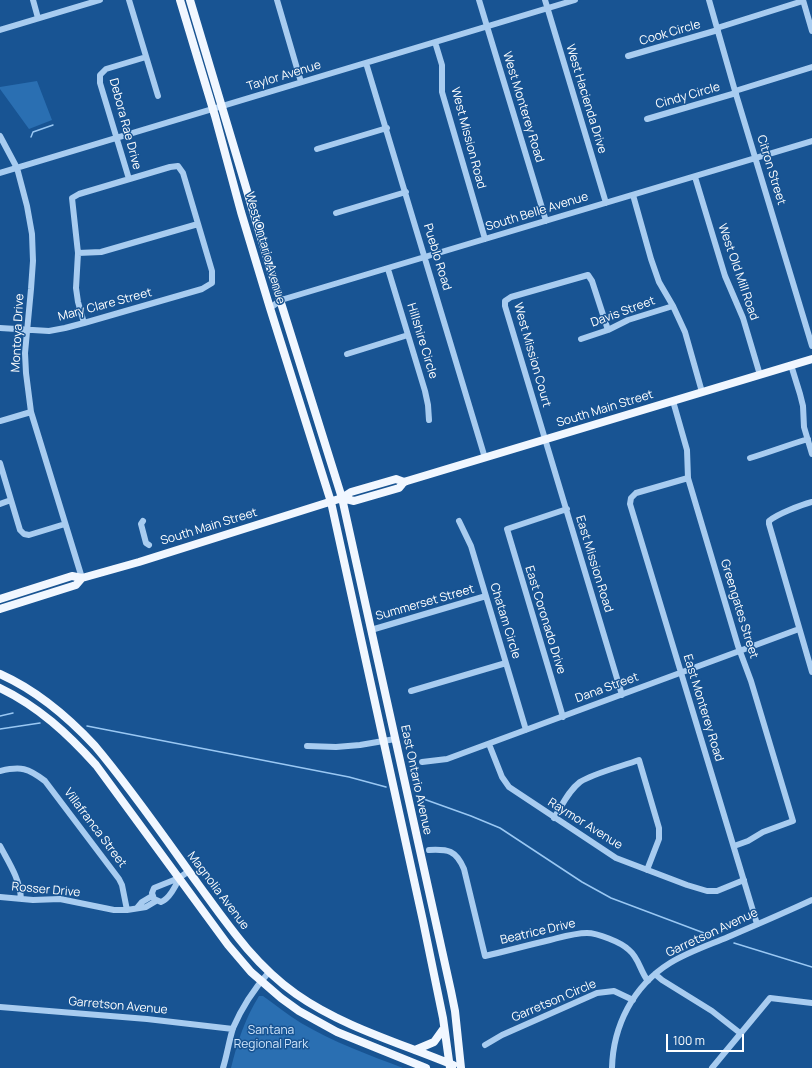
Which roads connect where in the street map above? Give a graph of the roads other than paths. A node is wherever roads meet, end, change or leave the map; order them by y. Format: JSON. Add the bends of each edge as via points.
{"nodes":[{"id":1,"x":33,"y":0,"type":"edge"},
{"id":2,"x":100,"y":0,"type":"edge"},
{"id":3,"x":129,"y":0,"type":"edge"},
{"id":4,"x":180,"y":0,"type":"edge"},
{"id":5,"x":190,"y":0,"type":"edge"},
{"id":6,"x":277,"y":0,"type":"edge"},
{"id":7,"x":479,"y":0,"type":"edge"},
{"id":8,"x":545,"y":0,"type":"edge"},
{"id":9,"x":575,"y":0,"type":"edge"},
{"id":10,"x":709,"y":0,"type":"edge"},
{"id":11,"x":803,"y":0,"type":"edge"},
{"id":12,"x":548,"y":8,"type":"junction"},
{"id":13,"x":38,"y":18,"type":"junction"},
{"id":14,"x":487,"y":26,"type":"junction"},
{"id":15,"x":718,"y":29,"type":"junction"},
{"id":16,"x":0,"y":30,"type":"edge"},
{"id":17,"x":812,"y":31,"type":"edge"},
{"id":18,"x":434,"y":42,"type":"junction"},
{"id":19,"x":628,"y":56,"type":"dead end"},
{"id":20,"x":146,"y":57,"type":"junction"},
{"id":21,"x":366,"y":62,"type":"junction"},
{"id":22,"x":812,"y":68,"type":"edge"},
{"id":23,"x":301,"y":82,"type":"junction"},
{"id":24,"x":735,"y":92,"type":"junction"},
{"id":25,"x":158,"y":96,"type":"dead end"},
{"id":26,"x":223,"y":107,"type":"junction"},
{"id":27,"x":213,"y":110,"type":"junction"},
{"id":28,"x":647,"y":119,"type":"dead end"},
{"id":29,"x":386,"y":128,"type":"junction"},
{"id":30,"x":0,"y":136,"type":"edge"},
{"id":31,"x":116,"y":138,"type":"junction"},
{"id":32,"x":812,"y":142,"type":"edge"},
{"id":33,"x":317,"y":149,"type":"dead end"},
{"id":34,"x":756,"y":158,"type":"junction"},
{"id":35,"x":17,"y":168,"type":"junction"},
{"id":36,"x":0,"y":173,"type":"edge"},
{"id":37,"x":695,"y":177,"type":"junction"},
{"id":38,"x":129,"y":179,"type":"junction"},
{"id":39,"x":406,"y":192,"type":"junction"},
{"id":40,"x":633,"y":195,"type":"junction"},
{"id":41,"x":606,"y":203,"type":"junction"},
{"id":42,"x":336,"y":213,"type":"dead end"},
{"id":43,"x":546,"y":221,"type":"junction"},
{"id":44,"x":198,"y":224,"type":"junction"},
{"id":45,"x":485,"y":239,"type":"junction"},
{"id":46,"x":78,"y":253,"type":"junction"},
{"id":47,"x":425,"y":257,"type":"junction"},
{"id":48,"x":388,"y":268,"type":"junction"},
{"id":49,"x":281,"y":300,"type":"junction"},
{"id":50,"x":673,"y":306,"type":"junction"},
{"id":51,"x":270,"y":308,"type":"junction"},
{"id":52,"x":84,"y":324,"type":"junction"},
{"id":53,"x":0,"y":328,"type":"edge"},
{"id":54,"x":27,"y":330,"type":"junction"},
{"id":55,"x":608,"y":330,"type":"junction"},
{"id":56,"x":408,"y":335,"type":"junction"},
{"id":57,"x":581,"y":339,"type":"dead end"},
{"id":58,"x":812,"y":346,"type":"edge"},
{"id":59,"x":348,"y":354,"type":"dead end"},
{"id":60,"x":812,"y":359,"type":"edge"},
{"id":61,"x":791,"y":365,"type":"junction"},
{"id":62,"x":760,"y":375,"type":"junction"},
{"id":63,"x":702,"y":392,"type":"junction"},
{"id":64,"x":674,"y":401,"type":"junction"},
{"id":65,"x":31,"y":412,"type":"junction"},
{"id":66,"x":428,"y":420,"type":"dead end"},
{"id":67,"x":0,"y":421,"type":"edge"},
{"id":68,"x":808,"y":439,"type":"junction"},
{"id":69,"x":546,"y":440,"type":"junction"},
{"id":70,"x":812,"y":454,"type":"edge"},
{"id":71,"x":485,"y":458,"type":"junction"},
{"id":72,"x":750,"y":458,"type":"dead end"},
{"id":73,"x":0,"y":463,"type":"edge"},
{"id":74,"x":688,"y":478,"type":"junction"},
{"id":75,"x":342,"y":498,"type":"junction"},
{"id":76,"x":11,"y":500,"type":"junction"},
{"id":77,"x":331,"y":502,"type":"junction"},
{"id":78,"x":812,"y":502,"type":"edge"},
{"id":79,"x":0,"y":504,"type":"edge"},
{"id":80,"x":567,"y":509,"type":"junction"},
{"id":81,"x":143,"y":521,"type":"dead end"},
{"id":82,"x":459,"y":521,"type":"dead end"},
{"id":83,"x":65,"y":524,"type":"junction"},
{"id":84,"x":149,"y":545,"type":"dead end"},
{"id":85,"x":346,"y":569,"type":"junction"},
{"id":86,"x":82,"y":578,"type":"junction"},
{"id":87,"x":486,"y":596,"type":"junction"},
{"id":88,"x":0,"y":599,"type":"edge"},
{"id":89,"x":0,"y":609,"type":"edge"},
{"id":90,"x":371,"y":630,"type":"junction"},
{"id":91,"x":799,"y":630,"type":"junction"},
{"id":92,"x":740,"y":651,"type":"junction"},
{"id":93,"x":506,"y":663,"type":"junction"},
{"id":94,"x":812,"y":672,"type":"edge"},
{"id":95,"x":681,"y":673,"type":"junction"},
{"id":96,"x":0,"y":674,"type":"edge"},
{"id":97,"x":0,"y":688,"type":"edge"},
{"id":98,"x":411,"y":692,"type":"dead end"},
{"id":99,"x":622,"y":695,"type":"junction"},
{"id":100,"x":562,"y":717,"type":"junction"},
{"id":101,"x":526,"y":730,"type":"junction"},
{"id":102,"x":395,"y":739,"type":"junction"},
{"id":103,"x":383,"y":741,"type":"junction"},
{"id":104,"x":489,"y":744,"type":"junction"},
{"id":105,"x":307,"y":746,"type":"dead end"},
{"id":106,"x":422,"y":762,"type":"dead end"},
{"id":107,"x":0,"y":771,"type":"edge"},
{"id":108,"x":554,"y":818,"type":"junction"},
{"id":109,"x":0,"y":846,"type":"edge"},
{"id":110,"x":734,"y":846,"type":"junction"},
{"id":111,"x":429,"y":850,"type":"dead end"},
{"id":112,"x":647,"y":870,"type":"junction"},
{"id":113,"x":189,"y":871,"type":"junction"},
{"id":114,"x":179,"y":878,"type":"junction"},
{"id":115,"x":744,"y":880,"type":"junction"},
{"id":116,"x":0,"y":897,"type":"edge"},
{"id":117,"x":154,"y":898,"type":"junction"},
{"id":118,"x":21,"y":899,"type":"junction"},
{"id":119,"x":812,"y":900,"type":"edge"},
{"id":120,"x":127,"y":910,"type":"junction"},
{"id":121,"x":757,"y":924,"type":"junction"},
{"id":122,"x":268,"y":972,"type":"junction"},
{"id":123,"x":655,"y":974,"type":"junction"},
{"id":124,"x":261,"y":981,"type":"junction"},
{"id":125,"x":648,"y":981,"type":"junction"},
{"id":126,"x":633,"y":1000,"type":"junction"},
{"id":127,"x":812,"y":1004,"type":"edge"},
{"id":128,"x":0,"y":1007,"type":"edge"},
{"id":129,"x":444,"y":1028,"type":"junction"},
{"id":130,"x":233,"y":1029,"type":"junction"},
{"id":131,"x":740,"y":1033,"type":"junction"},
{"id":132,"x":485,"y":1045,"type":"dead end"},
{"id":133,"x":414,"y":1050,"type":"junction"},
{"id":134,"x":450,"y":1066,"type":"edge"},
{"id":135,"x":223,"y":1068,"type":"edge"},
{"id":136,"x":426,"y":1068,"type":"edge"},
{"id":137,"x":460,"y":1068,"type":"edge"},
{"id":138,"x":612,"y":1068,"type":"edge"},
{"id":139,"x":712,"y":1068,"type":"edge"}],
"edges":[{"from":1,"to":13,"type":"street"},
{"from":2,"to":13,"type":"street"},
{"from":3,"to":20,"type":"street"},
{"from":4,"to":27,"type":"main road","name":"West Ontario Avenue"},
{"from":5,"to":26,"type":"main road","name":"West Ontario Avenue"},
{"from":6,"to":23,"type":"street"},
{"from":7,"to":14,"type":"street","name":"West Monterey Road"},
{"from":8,"to":12,"type":"street","name":"West Hacienda Drive"},
{"from":9,"to":12,"type":"street","name":"Taylor Avenue"},
{"from":10,"to":15,"type":"street","name":"Citron Street"},
{"from":11,"to":15,"type":"street","name":"Cook Circle"},
{"from":11,"to":17,"type":"street"},
{"from":12,"to":14,"type":"street","name":"Taylor Avenue"},
{"from":12,"to":41,"type":"street","name":"West Hacienda Drive"},
{"from":13,"to":16,"type":"street"},
{"from":14,"to":18,"type":"street","name":"Taylor Avenue"},
{"from":14,"to":43,"type":"street","name":"West Monterey Road"},
{"from":15,"to":19,"type":"street","name":"Cook Circle"},
{"from":15,"to":24,"type":"street","name":"Citron Street"},
{"from":18,"to":21,"type":"street","name":"Taylor Avenue"},
{"from":18,"to":45,"type":"street","name":"West Mission Road","via":[[442,65],[442,92]]},
{"from":20,"to":25,"type":"street"},
{"from":20,"to":31,"type":"street","name":"Debora Rae Drive","via":[[106,69],[100,75]]},
{"from":21,"to":23,"type":"street","name":"Taylor Avenue"},
{"from":21,"to":29,"type":"street","name":"Pueblo Road"},
{"from":22,"to":24,"type":"street","name":"Cindy Circle"},
{"from":23,"to":26,"type":"street","name":"Taylor Avenue"},
{"from":24,"to":28,"type":"street","name":"Cindy Circle"},
{"from":24,"to":34,"type":"street","name":"Citron Street"},
{"from":26,"to":27,"type":"street","name":"Taylor Avenue"},
{"from":26,"to":49,"type":"main road","name":"West Ontario Avenue"},
{"from":27,"to":31,"type":"street","name":"Taylor Avenue"},
{"from":27,"to":51,"type":"main road","name":"West Ontario Avenue"},
{"from":29,"to":33,"type":"street"},
{"from":29,"to":39,"type":"street","name":"Pueblo Road"},
{"from":30,"to":35,"type":"street","name":"Montoya Drive"},
{"from":31,"to":35,"type":"street","name":"Taylor Avenue"},
{"from":31,"to":38,"type":"street","name":"Debora Rae Drive"},
{"from":32,"to":34,"type":"street","name":"South Belle Avenue"},
{"from":34,"to":37,"type":"street","name":"South Belle Avenue"},
{"from":34,"to":58,"type":"street","name":"Citron Street"},
{"from":35,"to":36,"type":"street","name":"Taylor Avenue"},
{"from":35,"to":54,"type":"street","name":"Montoya Drive","via":[[32,234],[33,261]]},
{"from":37,"to":40,"type":"street","name":"South Belle Avenue"},
{"from":37,"to":62,"type":"street","name":"West Old Mill Road","via":[[725,276],[741,313]]},
{"from":38,"to":44,"type":"street","via":[[178,166],[183,173]]},
{"from":38,"to":46,"type":"street","via":[[72,198]]},
{"from":39,"to":42,"type":"street"},
{"from":39,"to":47,"type":"street","name":"Pueblo Road"},
{"from":40,"to":41,"type":"street","name":"South Belle Avenue"},
{"from":40,"to":50,"type":"street","via":[[659,282]]},
{"from":41,"to":43,"type":"street","name":"South Belle Avenue"},
{"from":43,"to":45,"type":"street","name":"South Belle Avenue"},
{"from":44,"to":46,"type":"street","via":[[101,252]]},
{"from":44,"to":52,"type":"street","name":"Mary Clare Street","via":[[212,271],[212,283],[202,289]]},
{"from":45,"to":47,"type":"street","name":"South Belle Avenue"},
{"from":46,"to":52,"type":"street","via":[[76,288]]},
{"from":47,"to":48,"type":"street","name":"South Belle Avenue"},
{"from":47,"to":71,"type":"street","name":"Pueblo Road"},
{"from":48,"to":49,"type":"street","name":"South Belle Avenue"},
{"from":48,"to":56,"type":"street","name":"Hillshire Circle"},
{"from":49,"to":51,"type":"street","name":"South Belle Avenue"},
{"from":49,"to":75,"type":"main road","name":"West Ontario Avenue"},
{"from":50,"to":55,"type":"street","name":"Davis Street","via":[[628,320]]},
{"from":50,"to":63,"type":"street","via":[[685,332]]},
{"from":51,"to":77,"type":"main road","name":"West Ontario Avenue"},
{"from":52,"to":54,"type":"street","name":"Mary Clare Street","via":[[49,331]]},
{"from":53,"to":54,"type":"street","name":"Mary Clare Street"},
{"from":54,"to":65,"type":"street","name":"Montoya Drive","via":[[26,373]]},
{"from":55,"to":57,"type":"street","name":"Davis Street"},
{"from":55,"to":69,"type":"street","name":"West Mission Court","via":[[588,275],[505,301]]},
{"from":56,"to":59,"type":"street"},
{"from":56,"to":66,"type":"street","name":"Hillshire Circle","via":[[425,391]]},
{"from":60,"to":61,"type":"main road","name":"South Main Street"},
{"from":61,"to":62,"type":"main road","name":"South Main Street"},
{"from":61,"to":68,"type":"street","via":[[803,406],[804,427]]},
{"from":62,"to":63,"type":"main road","name":"South Main Street"},
{"from":63,"to":64,"type":"main road","name":"South Main Street"},
{"from":64,"to":69,"type":"main road","name":"South Main Street"},
{"from":64,"to":74,"type":"street","name":"Greengates Street","via":[[687,450]]},
{"from":65,"to":67,"type":"street"},
{"from":65,"to":83,"type":"street","name":"Montoya Drive"},
{"from":68,"to":70,"type":"street"},
{"from":68,"to":72,"type":"street"},
{"from":69,"to":71,"type":"main road","name":"South Main Street"},
{"from":69,"to":80,"type":"street","name":"East Mission Road"},
{"from":71,"to":75,"type":"main road","name":"South Main Street","via":[[404,482],[396,479],[351,492]]},
{"from":73,"to":76,"type":"street"},
{"from":74,"to":92,"type":"street","name":"Greengates Street"},
{"from":74,"to":95,"type":"street","name":"East Monterey Road","via":[[636,494],[631,498],[630,504]]},
{"from":75,"to":77,"type":"main road","name":"South Main Street"},
{"from":75,"to":90,"type":"main road","name":"East Ontario Avenue"},
{"from":76,"to":79,"type":"street"},
{"from":76,"to":83,"type":"street","via":[[20,530],[24,534],[29,535]]},
{"from":77,"to":85,"type":"main road","name":"East Ontario Avenue"},
{"from":77,"to":86,"type":"main road","name":"South Main Street"},
{"from":78,"to":91,"type":"street","via":[[769,521]]},
{"from":80,"to":99,"type":"street","name":"East Mission Road"},
{"from":80,"to":100,"type":"street","name":"East Coronado Drive","via":[[507,529]]},
{"from":81,"to":84,"type":"street","via":[[141,524],[146,543]]},
{"from":82,"to":87,"type":"street","name":"Chatam Circle","via":[[471,546]]},
{"from":83,"to":86,"type":"street","name":"Montoya Drive"},
{"from":85,"to":90,"type":"main road","via":[[355,588],[363,626],[366,631]]},
{"from":85,"to":103,"type":"main road","name":"East Ontario Avenue"},
{"from":86,"to":88,"type":"main road","name":"South Main Street","via":[[72,576]]},
{"from":86,"to":89,"type":"main road","name":"South Main Street","via":[[76,585]]},
{"from":87,"to":90,"type":"street","name":"Summerset Street"},
{"from":87,"to":93,"type":"street","name":"Chatam Circle"},
{"from":90,"to":102,"type":"main road","name":"East Ontario Avenue"},
{"from":91,"to":92,"type":"street","name":"Dana Street"},
{"from":91,"to":94,"type":"street"},
{"from":92,"to":95,"type":"street","name":"Dana Street"},
{"from":92,"to":110,"type":"street","name":"Greengates Street","via":[[793,821]]},
{"from":93,"to":98,"type":"street"},
{"from":93,"to":101,"type":"street","name":"Chatam Circle"},
{"from":95,"to":99,"type":"street","name":"Dana Street"},
{"from":95,"to":110,"type":"street","name":"East Monterey Road"},
{"from":96,"to":113,"type":"main road","name":"Magnolia Avenue","via":[[52,706],[85,735]]},
{"from":97,"to":114,"type":"main road","name":"Magnolia Avenue","via":[[46,716],[80,747]]},
{"from":99,"to":100,"type":"street","name":"Dana Street"},
{"from":100,"to":101,"type":"street","name":"Dana Street"},
{"from":101,"to":104,"type":"street","name":"Dana Street"},
{"from":102,"to":103,"type":"street"},
{"from":102,"to":137,"type":"main road","name":"East Ontario Avenue","via":[[454,1004]]},
{"from":103,"to":105,"type":"street","via":[[336,747]]},
{"from":103,"to":129,"type":"main road","name":"East Ontario Avenue"},
{"from":104,"to":106,"type":"street","name":"Dana Street","via":[[447,759]]},
{"from":104,"to":108,"type":"street","name":"Raymor Avenue","via":[[509,787]]},
{"from":107,"to":120,"type":"street","name":"Villafranca Street","via":[[22,768],[45,781],[119,879]]},
{"from":108,"to":112,"type":"street","name":"Raymor Avenue","via":[[616,858]]},
{"from":108,"to":112,"type":"street","via":[[579,783],[639,760],[659,828],[659,839]]},
{"from":109,"to":118,"type":"street","via":[[17,877]]},
{"from":110,"to":115,"type":"street","name":"East Monterey Road"},
{"from":111,"to":125,"type":"street","name":"Beatrice Drive","via":[[450,851],[461,861],[485,956],[586,933],[628,948]]},
{"from":112,"to":115,"type":"street","name":"Raymor Avenue","via":[[707,891],[717,891]]},
{"from":113,"to":114,"type":"street","name":"Rosser Drive"},
{"from":113,"to":122,"type":"main road","name":"Magnolia Avenue","via":[[239,940]]},
{"from":114,"to":117,"type":"street","name":"Rosser Drive","via":[[156,887],[153,890]]},
{"from":114,"to":117,"type":"street","name":"Rosser Drive","via":[[165,900],[161,902]]},
{"from":114,"to":124,"type":"main road","name":"Magnolia Avenue","via":[[228,945]]},
{"from":115,"to":121,"type":"street","name":"East Monterey Road"},
{"from":116,"to":118,"type":"street","name":"Rosser Drive"},
{"from":117,"to":120,"type":"street","name":"Rosser Drive","via":[[142,902],[137,908]]},
{"from":118,"to":120,"type":"street","name":"Rosser Drive","via":[[60,899],[114,910]]},
{"from":119,"to":121,"type":"street","name":"Garretson Avenue"},
{"from":121,"to":123,"type":"street","name":"Garretson Avenue","via":[[680,958]]},
{"from":122,"to":124,"type":"street"},
{"from":122,"to":133,"type":"main road","name":"Magnolia Avenue","via":[[296,994],[330,1014]]},
{"from":123,"to":125,"type":"street","name":"Garretson Avenue"},
{"from":123,"to":131,"type":"street","via":[[712,1011]]},
{"from":124,"to":130,"type":"street","via":[[249,996]]},
{"from":124,"to":136,"type":"main road","name":"Magnolia Avenue","via":[[299,1011],[337,1032]]},
{"from":125,"to":126,"type":"street","name":"Garretson Avenue"},
{"from":126,"to":132,"type":"street","name":"Garretson Circle","via":[[614,991],[597,993]]},
{"from":126,"to":138,"type":"street","name":"Garretson Avenue","via":[[623,1017],[615,1040]]},
{"from":127,"to":131,"type":"street","via":[[770,998]]},
{"from":128,"to":130,"type":"street","name":"Garretson Avenue"},
{"from":129,"to":133,"type":"main road","via":[[434,1042]]},
{"from":129,"to":134,"type":"main road","name":"East Ontario Avenue"},
{"from":130,"to":135,"type":"street"},
{"from":131,"to":139,"type":"street"},
{"from":133,"to":134,"type":"main road","name":"Magnolia Avenue"},
{"from":134,"to":137,"type":"main road","name":"Magnolia Avenue"}]}
